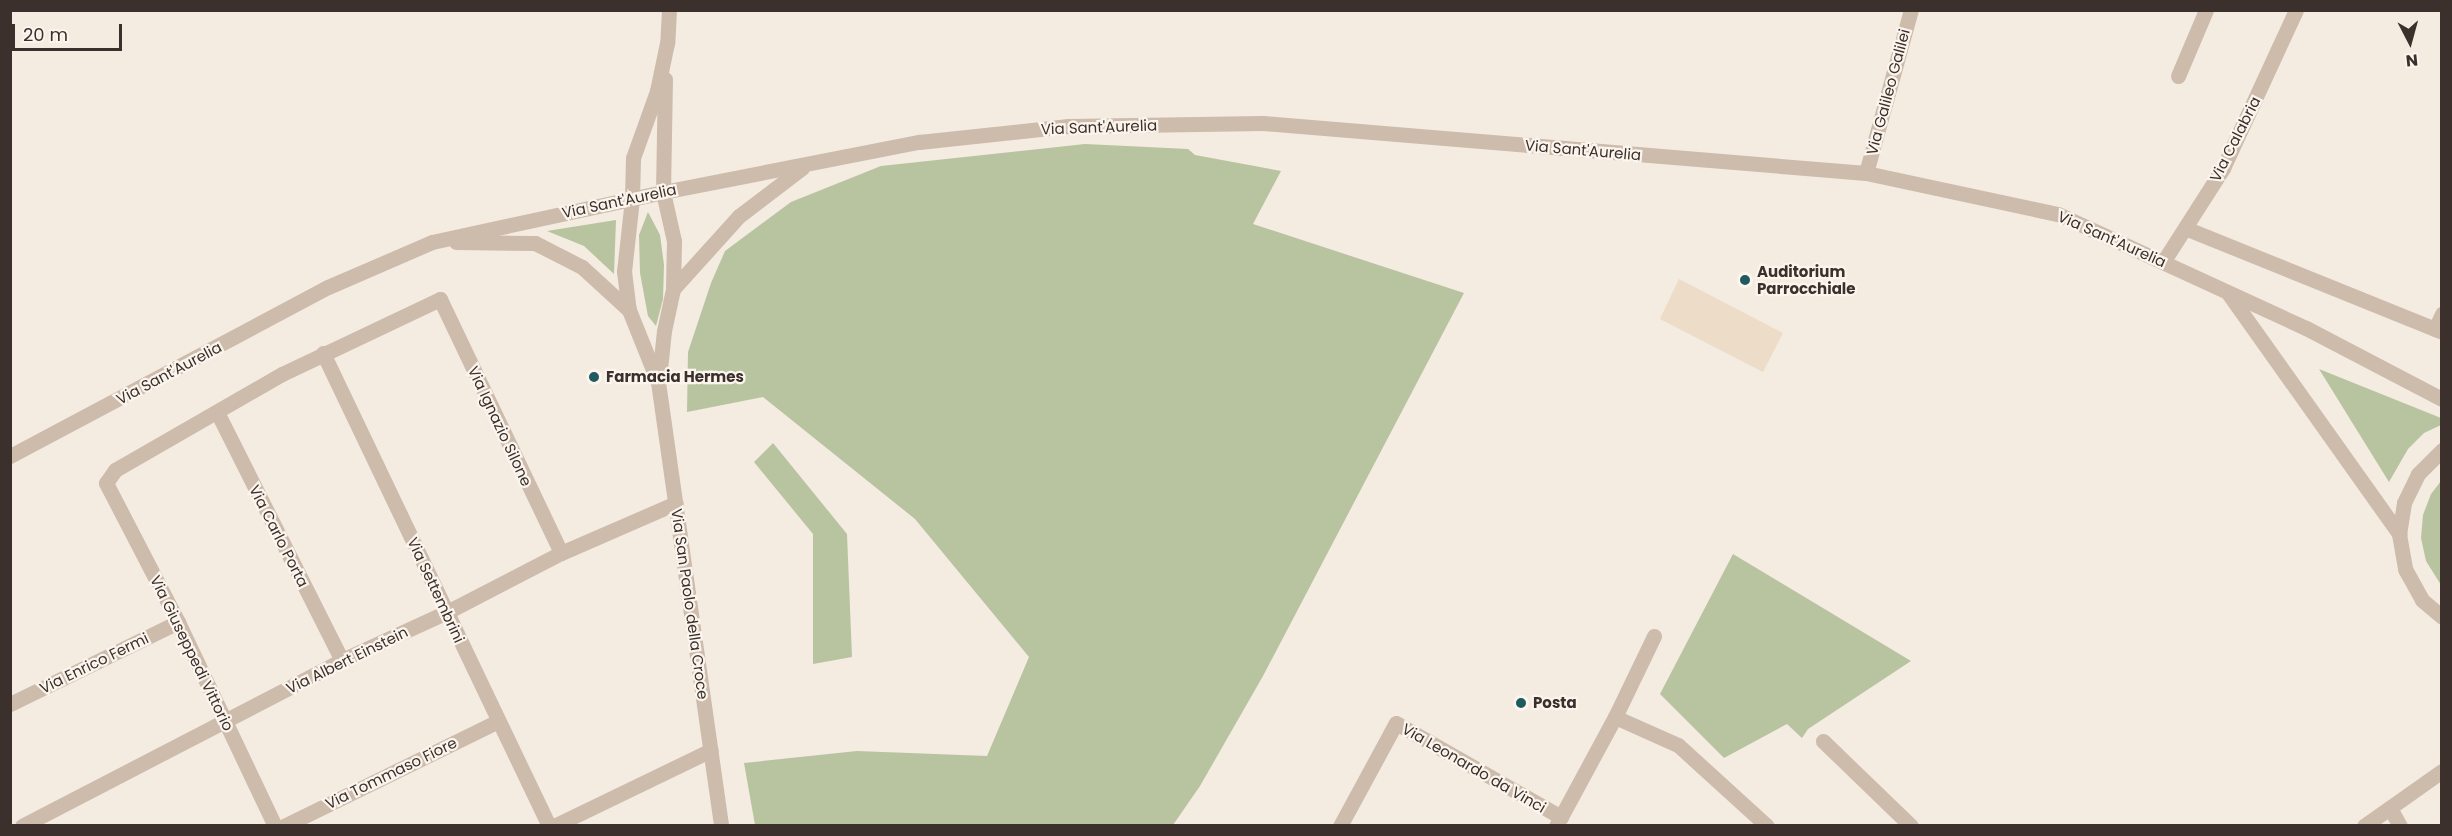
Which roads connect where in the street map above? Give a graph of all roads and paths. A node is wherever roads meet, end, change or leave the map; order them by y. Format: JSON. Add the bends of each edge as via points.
{"nodes":[{"id":1,"x":669,"y":10,"type":"edge"},
{"id":2,"x":1911,"y":10,"type":"edge"},
{"id":3,"x":2206,"y":10,"type":"edge"},
{"id":4,"x":2296,"y":10,"type":"edge"},
{"id":5,"x":667,"y":43,"type":"junction"},
{"id":6,"x":2178,"y":76,"type":"dead end"},
{"id":7,"x":804,"y":166,"type":"junction"},
{"id":8,"x":1866,"y":173,"type":"junction"},
{"id":9,"x":663,"y":192,"type":"junction"},
{"id":10,"x":632,"y":199,"type":"junction"},
{"id":11,"x":2185,"y":228,"type":"junction"},
{"id":12,"x":432,"y":242,"type":"junction"},
{"id":13,"x":2163,"y":262,"type":"junction"},
{"id":14,"x":673,"y":289,"type":"junction"},
{"id":15,"x":2226,"y":291,"type":"junction"},
{"id":16,"x":629,"y":310,"type":"junction"},
{"id":17,"x":2442,"y":314,"type":"edge"},
{"id":18,"x":2438,"y":330,"type":"edge"},
{"id":19,"x":323,"y":353,"type":"junction"},
{"id":20,"x":658,"y":382,"type":"junction"},
{"id":21,"x":2442,"y":399,"type":"edge"},
{"id":22,"x":217,"y":412,"type":"junction"},
{"id":23,"x":2442,"y":450,"type":"edge"},
{"id":24,"x":10,"y":456,"type":"edge"},
{"id":25,"x":676,"y":503,"type":"junction"},
{"id":26,"x":2399,"y":534,"type":"junction"},
{"id":27,"x":561,"y":553,"type":"junction"},
{"id":28,"x":447,"y":612,"type":"junction"},
{"id":29,"x":2442,"y":617,"type":"edge"},
{"id":30,"x":178,"y":622,"type":"junction"},
{"id":31,"x":1654,"y":636,"type":"dead end"},
{"id":32,"x":342,"y":660,"type":"junction"},
{"id":33,"x":10,"y":704,"type":"edge"},
{"id":34,"x":1616,"y":717,"type":"junction"},
{"id":35,"x":227,"y":721,"type":"junction"},
{"id":36,"x":498,"y":721,"type":"junction"},
{"id":37,"x":1823,"y":741,"type":"dead end"},
{"id":38,"x":711,"y":750,"type":"junction"},
{"id":39,"x":2442,"y":771,"type":"edge"},
{"id":40,"x":2390,"y":808,"type":"junction"},
{"id":41,"x":1558,"y":821,"type":"edge"},
{"id":42,"x":22,"y":825,"type":"edge"},
{"id":43,"x":274,"y":825,"type":"edge"},
{"id":44,"x":284,"y":825,"type":"edge"},
{"id":45,"x":549,"y":825,"type":"edge"},
{"id":46,"x":554,"y":825,"type":"edge"},
{"id":47,"x":721,"y":825,"type":"edge"},
{"id":48,"x":1340,"y":825,"type":"edge"},
{"id":49,"x":1767,"y":825,"type":"edge"},
{"id":50,"x":1911,"y":825,"type":"edge"},
{"id":51,"x":2364,"y":825,"type":"edge"},
{"id":52,"x":2400,"y":825,"type":"edge"}],
"edges":[{"from":1,"to":5,"type":"street"},
{"from":2,"to":8,"type":"street","name":"Via Galileo Galilei"},
{"from":3,"to":6,"type":"street"},
{"from":4,"to":11,"type":"street","name":"Via Calabria","via":[[2223,168]]},
{"from":5,"to":9,"type":"street"},
{"from":5,"to":10,"type":"street","via":[[657,91],[633,158]]},
{"from":7,"to":8,"type":"street","name":"Via Sant'Aurelia","via":[[919,142],[1068,126],[1263,123]]},
{"from":7,"to":9,"type":"street","name":"Via Sant'Aurelia"},
{"from":7,"to":14,"type":"street","via":[[739,216]]},
{"from":8,"to":13,"type":"street","name":"Via Sant'Aurelia","via":[[2058,214]]},
{"from":9,"to":10,"type":"street","name":"Via Sant'Aurelia"},
{"from":9,"to":14,"type":"street","via":[[674,241]]},
{"from":10,"to":12,"type":"street","name":"Via Sant'Aurelia"},
{"from":10,"to":16,"type":"street","via":[[624,271]]},
{"from":11,"to":13,"type":"street","name":"Via Calabria"},
{"from":11,"to":18,"type":"street"},
{"from":12,"to":16,"type":"street","via":[[534,243],[582,267]]},
{"from":12,"to":24,"type":"street","name":"Via Sant'Aurelia","via":[[328,286]]},
{"from":13,"to":15,"type":"street","name":"Via Sant'Aurelia"},
{"from":14,"to":20,"type":"street"},
{"from":15,"to":21,"type":"street","name":"Via Sant'Aurelia"},
{"from":15,"to":26,"type":"street","name":"Via Sant'Aurelia"},
{"from":16,"to":20,"type":"street"},
{"from":17,"to":18,"type":"street"},
{"from":19,"to":22,"type":"street"},
{"from":19,"to":27,"type":"street","name":"Via Ignazio Silone","via":[[440,299]]},
{"from":19,"to":28,"type":"street","name":"Via Settembrini"},
{"from":20,"to":25,"type":"street","name":"Via San Paolo della Croce"},
{"from":22,"to":30,"type":"street","name":"Via Giuseppedi Vittorio","via":[[115,470],[106,483]]},
{"from":22,"to":32,"type":"street","name":"Via Carlo Porta"},
{"from":23,"to":26,"type":"street","via":[[2418,474],[2404,503]]},
{"from":25,"to":27,"type":"street","name":"Via Albert Einstein"},
{"from":25,"to":38,"type":"street","name":"Via San Paolo della Croce"},
{"from":26,"to":29,"type":"street","via":[[2405,569],[2422,600]]},
{"from":27,"to":28,"type":"street","name":"Via Albert Einstein"},
{"from":28,"to":32,"type":"street","name":"Via Albert Einstein"},
{"from":28,"to":36,"type":"street","name":"Via Settembrini"},
{"from":30,"to":33,"type":"street","name":"Via Enrico Fermi"},
{"from":30,"to":35,"type":"street","name":"Via Giuseppedi Vittorio"},
{"from":31,"to":34,"type":"street"},
{"from":32,"to":35,"type":"street","name":"Via Albert Einstein"},
{"from":34,"to":41,"type":"street"},
{"from":34,"to":49,"type":"street","via":[[1678,745]]},
{"from":35,"to":42,"type":"street","name":"Via Albert Einstein"},
{"from":35,"to":43,"type":"street","name":"Via Giuseppedi Vittorio"},
{"from":36,"to":44,"type":"street","name":"Via Tommaso Fiore"},
{"from":36,"to":45,"type":"street","name":"Via Settembrini"},
{"from":37,"to":50,"type":"street"},
{"from":38,"to":46,"type":"street"},
{"from":38,"to":47,"type":"street","name":"Via San Paolo della Croce"},
{"from":39,"to":40,"type":"street"},
{"from":40,"to":51,"type":"street"},
{"from":40,"to":52,"type":"street"},
{"from":41,"to":48,"type":"street","name":"Via Leonardo da Vinci","via":[[1396,723]]}]}
